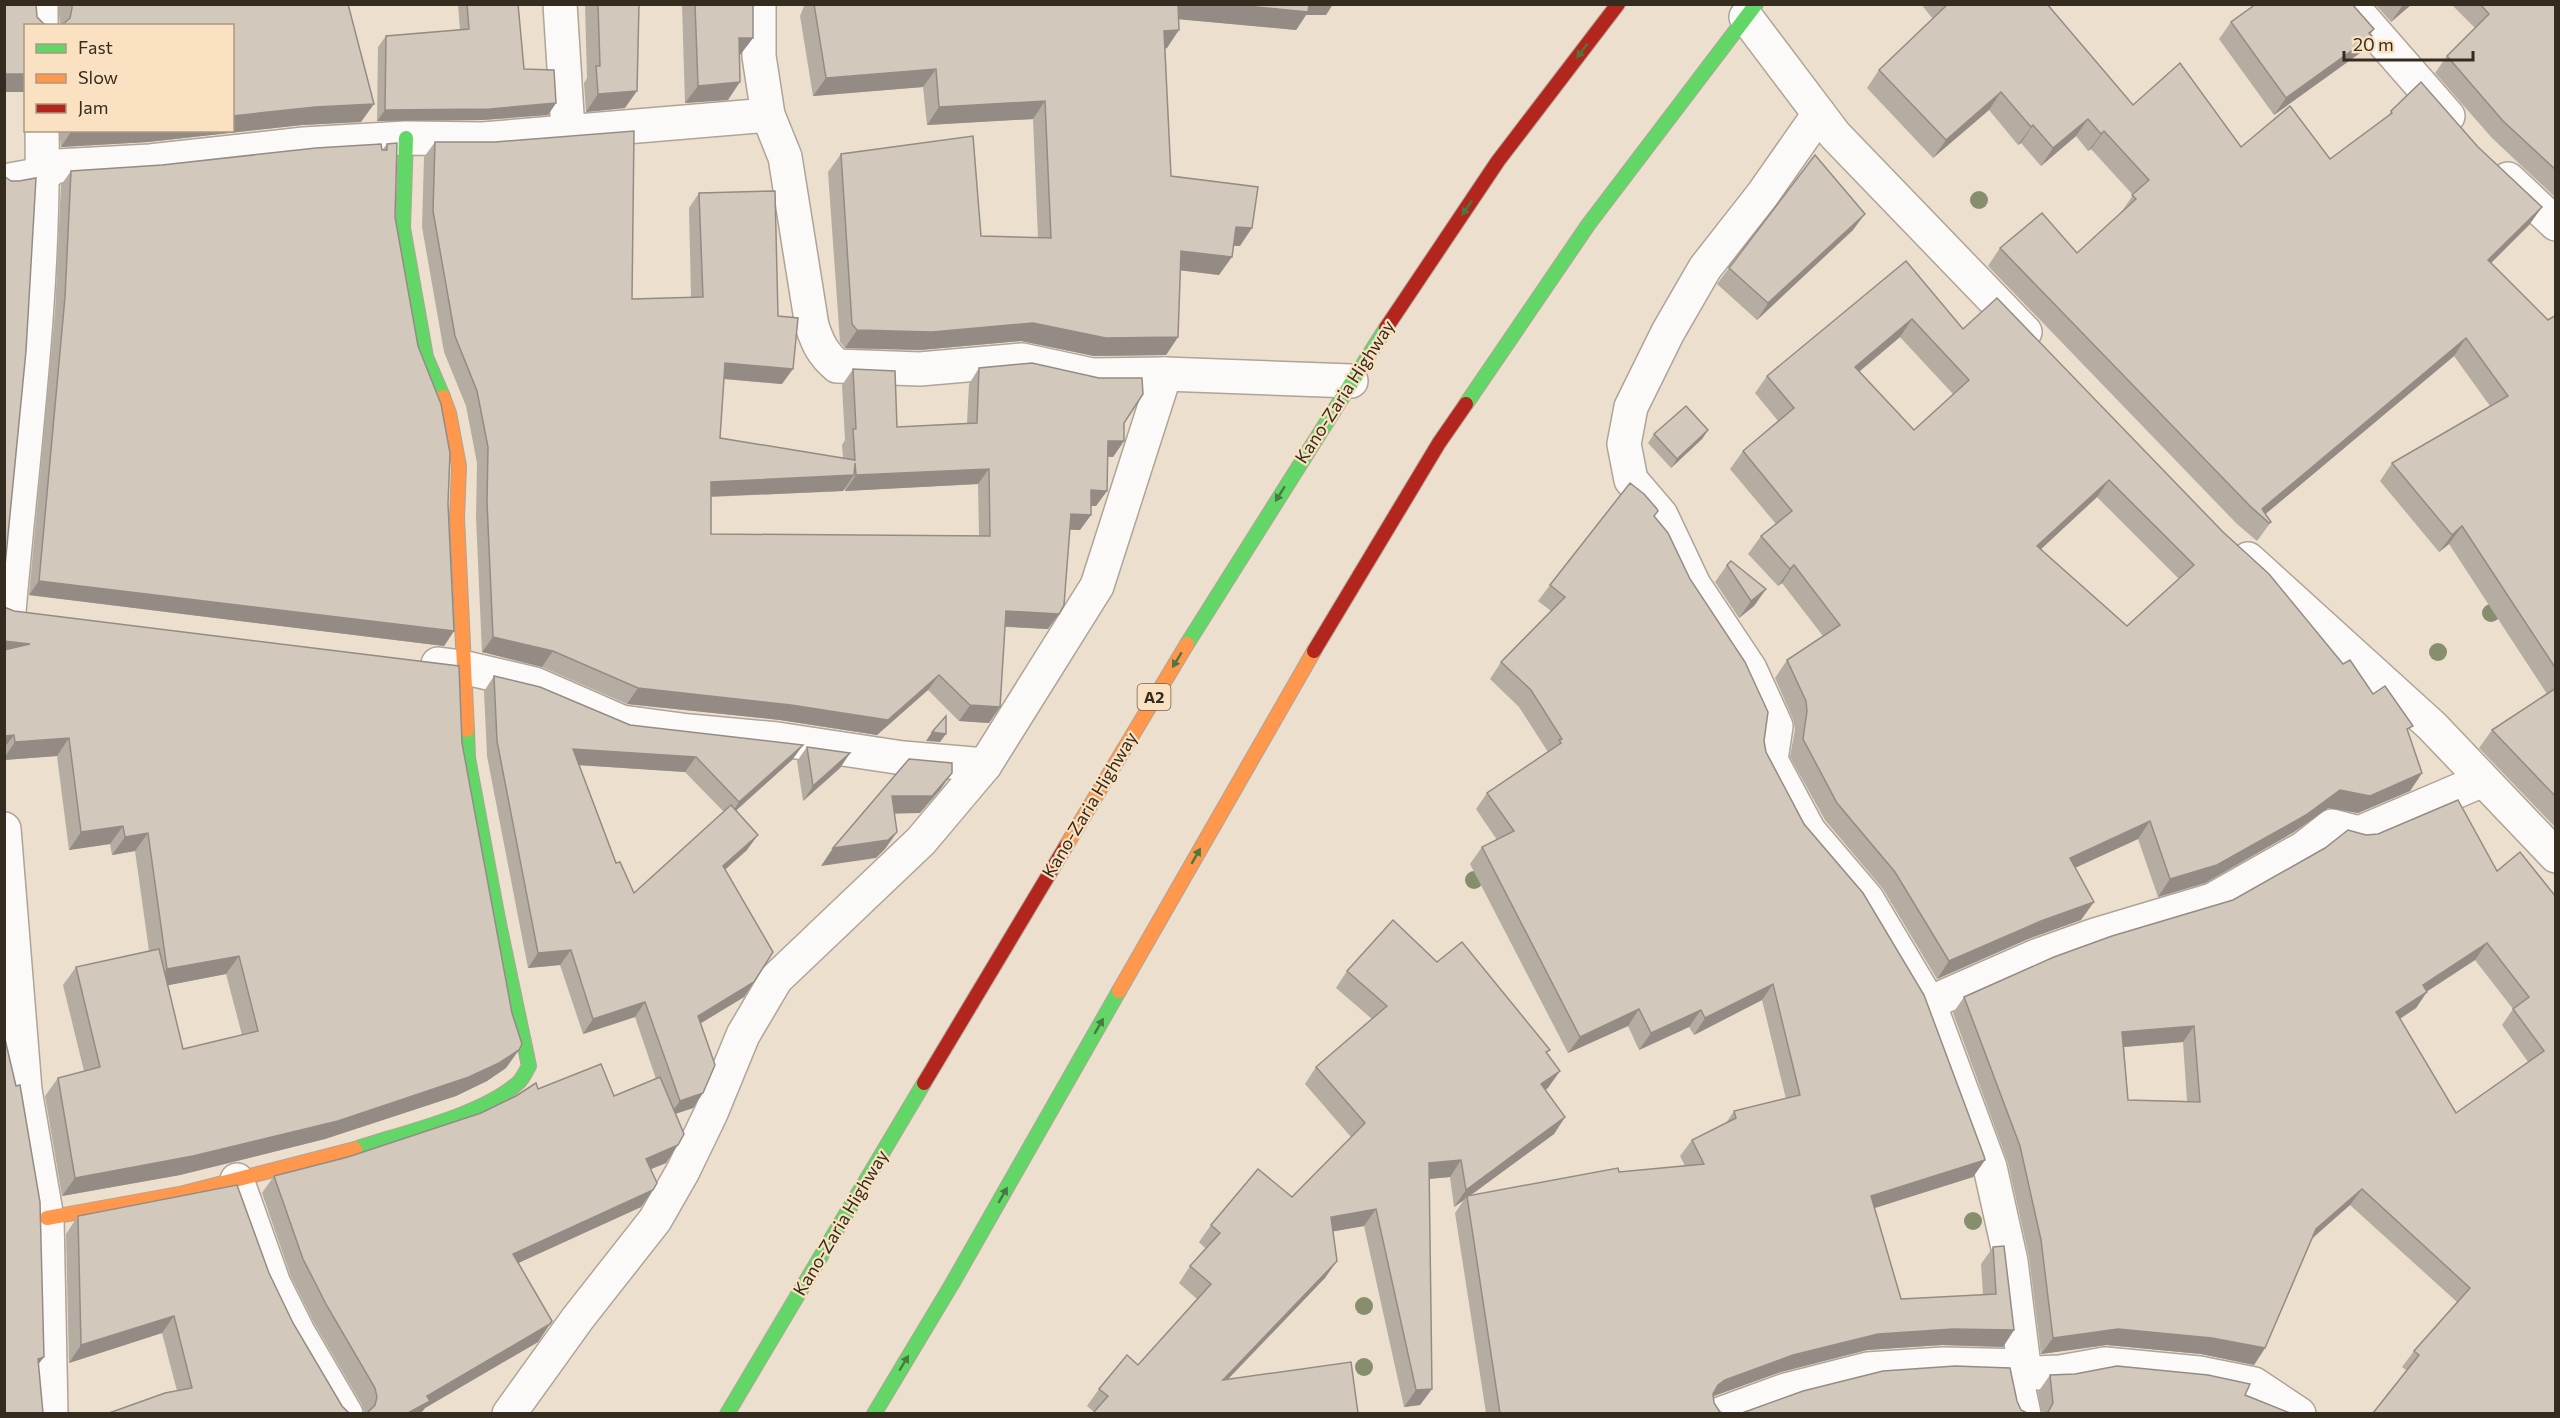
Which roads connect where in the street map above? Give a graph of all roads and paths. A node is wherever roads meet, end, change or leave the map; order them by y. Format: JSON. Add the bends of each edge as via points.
{"nodes":[{"id":1,"x":41,"y":4,"type":"edge"},
{"id":2,"x":560,"y":4,"type":"edge"},
{"id":3,"x":759,"y":4,"type":"edge"},
{"id":4,"x":1618,"y":4,"type":"edge"},
{"id":5,"x":2350,"y":4,"type":"edge"},
{"id":6,"x":1751,"y":11,"type":"edge"},
{"id":7,"x":41,"y":24,"type":"edge"},
{"id":8,"x":1819,"y":114,"type":"junction"},
{"id":9,"x":768,"y":115,"type":"junction"},
{"id":10,"x":568,"y":130,"type":"junction"},
{"id":11,"x":42,"y":132,"type":"edge"},
{"id":12,"x":406,"y":138,"type":"junction"},
{"id":13,"x":43,"y":174,"type":"junction"},
{"id":14,"x":4,"y":181,"type":"edge"},
{"id":15,"x":2556,"y":224,"type":"edge"},
{"id":16,"x":2050,"y":357,"type":"edge"},
{"id":17,"x":1165,"y":374,"type":"junction"},
{"id":18,"x":1351,"y":381,"type":"junction"},
{"id":19,"x":2224,"y":537,"type":"edge"},
{"id":20,"x":16,"y":612,"type":"edge"},
{"id":21,"x":404,"y":660,"type":"edge"},
{"id":22,"x":462,"y":667,"type":"junction"},
{"id":23,"x":985,"y":765,"type":"junction"},
{"id":24,"x":2483,"y":780,"type":"junction"},
{"id":25,"x":4,"y":829,"type":"edge"},
{"id":26,"x":2556,"y":856,"type":"edge"},
{"id":27,"x":1929,"y":1003,"type":"junction"},
{"id":28,"x":237,"y":1180,"type":"junction"},
{"id":29,"x":47,"y":1218,"type":"junction"},
{"id":30,"x":2019,"y":1367,"type":"junction"},
{"id":31,"x":51,"y":1413,"type":"edge"},
{"id":32,"x":346,"y":1413,"type":"edge"},
{"id":33,"x":509,"y":1413,"type":"edge"},
{"id":34,"x":727,"y":1413,"type":"edge"},
{"id":35,"x":874,"y":1413,"type":"edge"},
{"id":36,"x":1720,"y":1413,"type":"edge"},
{"id":37,"x":2024,"y":1413,"type":"edge"},
{"id":38,"x":2299,"y":1413,"type":"edge"}],
"edges":[{"from":1,"to":7,"type":"street"},
{"from":2,"to":10,"type":"street"},
{"from":3,"to":9,"type":"street","via":[[759,56]]},
{"from":4,"to":18,"type":"main road","name":"Kano-Zaria Highway","number":"A2","one_way":true,"via":[[1498,161]]},
{"from":5,"to":15,"type":"street","via":[[2479,151]]},
{"from":6,"to":8,"type":"street"},
{"from":35,"to":6,"type":"main road","one_way":true,"via":[[952,1284],[1300,673],[1439,443],[1588,225]]},
{"from":8,"to":16,"type":"street"},
{"from":8,"to":27,"type":"street","via":[[1705,268],[1631,407],[1624,444],[1631,480],[1661,516],[1694,585],[1750,669],[1776,726],[1771,760],[1809,831],[1867,899]]},
{"from":9,"to":10,"type":"street"},
{"from":9,"to":17,"type":"street","via":[[785,157],[812,326],[818,346],[837,366],[920,369],[1022,360],[1092,375]]},
{"from":10,"to":12,"type":"street","via":[[483,139]]},
{"from":11,"to":13,"type":"street"},
{"from":12,"to":13,"type":"street","via":[[57,166]]},
{"from":12,"to":22,"type":"main road","via":[[403,228],[426,357],[449,412],[459,466]]},
{"from":13,"to":14,"type":"street"},
{"from":13,"to":20,"type":"street"},
{"from":17,"to":18,"type":"street"},
{"from":17,"to":23,"type":"street","via":[[1097,586]]},
{"from":18,"to":34,"type":"main road","name":"Kano-Zaria Highway","number":"A2","one_way":true,"via":[[1192,633]]},
{"from":19,"to":24,"type":"street","via":[[2432,726]]},
{"from":21,"to":22,"type":"street"},
{"from":22,"to":23,"type":"street","via":[[535,684],[622,722]]},
{"from":22,"to":28,"type":"main road","via":[[468,758],[529,1065],[520,1081],[463,1113],[330,1157]]},
{"from":23,"to":33,"type":"street","via":[[921,841],[776,979],[743,1035],[711,1113],[655,1220]]},
{"from":24,"to":26,"type":"street"},
{"from":24,"to":27,"type":"street","via":[[2359,833],[2332,826],[2304,848],[2212,900],[2036,956]]},
{"from":25,"to":29,"type":"street","via":[[25,1090]]},
{"from":27,"to":30,"type":"street","via":[[1990,1167],[2011,1261]]},
{"from":28,"to":29,"type":"main road"},
{"from":28,"to":32,"type":"street","via":[[274,1284],[297,1332]]},
{"from":29,"to":31,"type":"street"},
{"from":30,"to":36,"type":"street","via":[[1942,1364],[1868,1369],[1785,1390]]},
{"from":30,"to":37,"type":"street"},
{"from":30,"to":38,"type":"street","via":[[2036,1373],[2105,1364],[2199,1373],[2254,1384]]}]}
